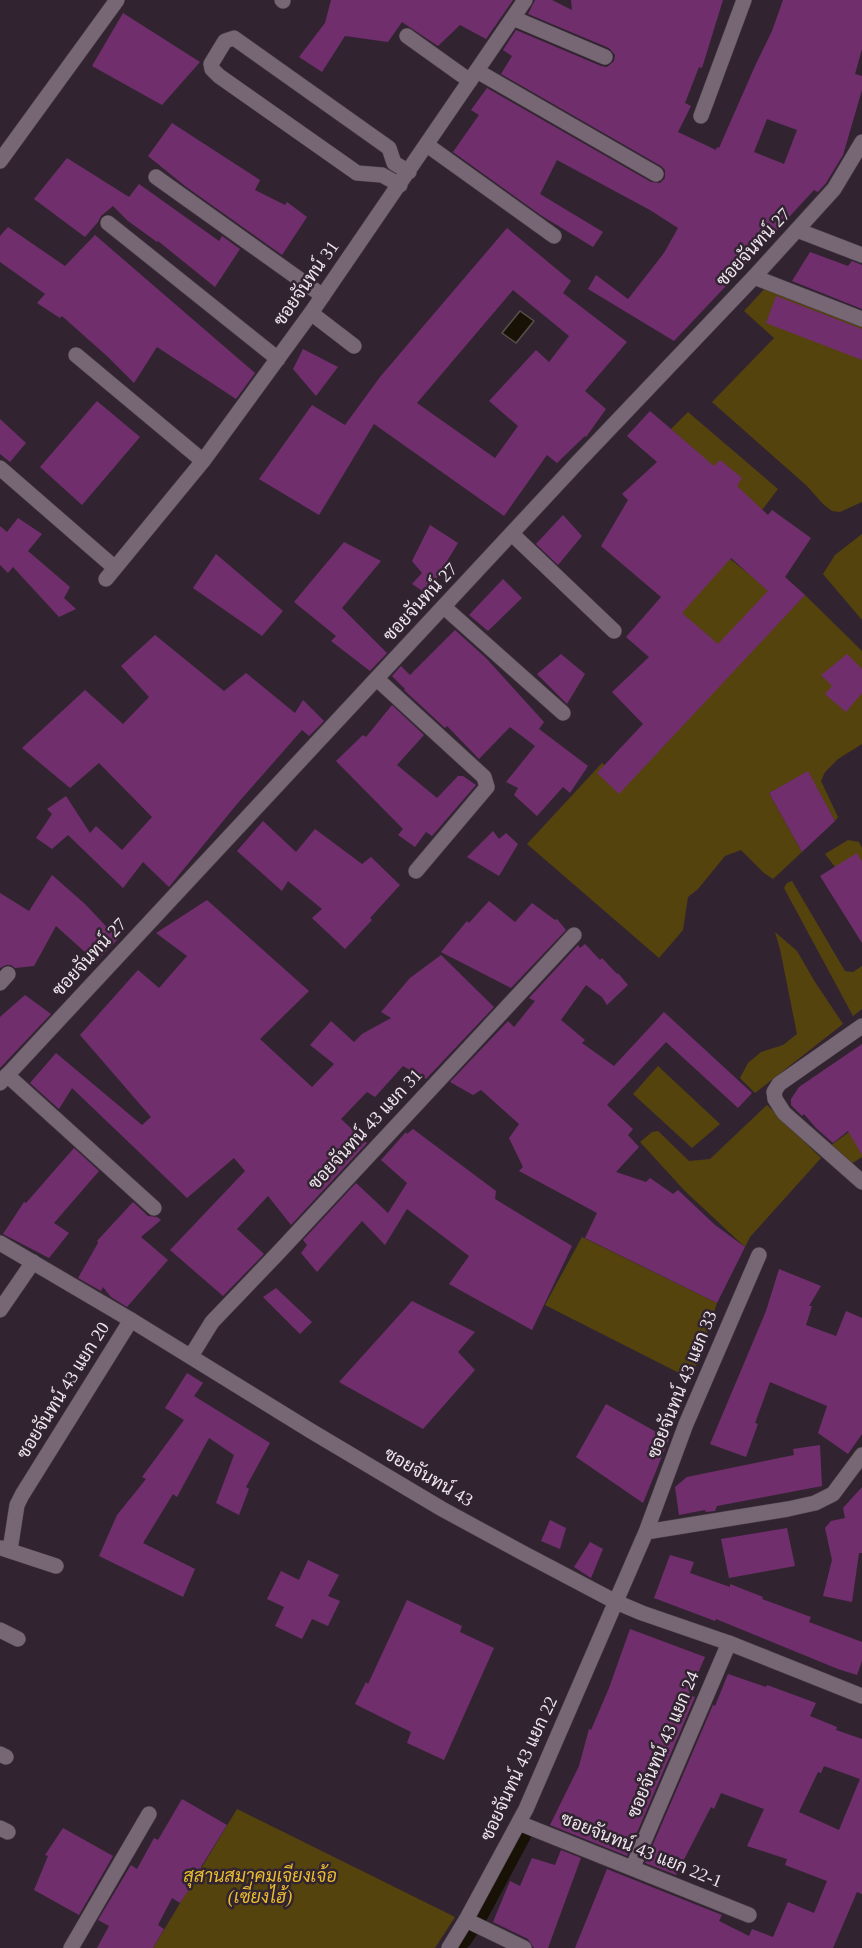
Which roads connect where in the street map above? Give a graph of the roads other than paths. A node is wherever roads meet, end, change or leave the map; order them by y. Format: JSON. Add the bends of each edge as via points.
{"nodes":[{"id":1,"x":117,"y":0,"type":"edge"},
{"id":2,"x":525,"y":0,"type":"edge"},
{"id":3,"x":744,"y":0,"type":"edge"},
{"id":4,"x":513,"y":18,"type":"junction"},
{"id":5,"x":406,"y":36,"type":"dead end"},
{"id":6,"x":604,"y":57,"type":"dead end"},
{"id":7,"x":474,"y":76,"type":"junction"},
{"id":8,"x":701,"y":116,"type":"dead end"},
{"id":9,"x":862,"y":142,"type":"edge"},
{"id":10,"x":428,"y":145,"type":"junction"},
{"id":11,"x":0,"y":161,"type":"edge"},
{"id":12,"x":409,"y":172,"type":"junction"},
{"id":13,"x":656,"y":174,"type":"dead end"},
{"id":14,"x":156,"y":177,"type":"dead end"},
{"id":15,"x":400,"y":185,"type":"junction"},
{"id":16,"x":108,"y":223,"type":"dead end"},
{"id":17,"x":797,"y":230,"type":"junction"},
{"id":18,"x":554,"y":236,"type":"dead end"},
{"id":19,"x":862,"y":255,"type":"edge"},
{"id":20,"x":754,"y":277,"type":"junction"},
{"id":21,"x":323,"y":296,"type":"junction"},
{"id":22,"x":311,"y":313,"type":"junction"},
{"id":23,"x":862,"y":319,"type":"edge"},
{"id":24,"x":354,"y":346,"type":"dead end"},
{"id":25,"x":76,"y":355,"type":"dead end"},
{"id":26,"x":278,"y":359,"type":"junction"},
{"id":27,"x":203,"y":461,"type":"junction"},
{"id":28,"x":0,"y":468,"type":"edge"},
{"id":29,"x":512,"y":534,"type":"junction"},
{"id":30,"x":444,"y":607,"type":"junction"},
{"id":31,"x":614,"y":631,"type":"dead end"},
{"id":32,"x":377,"y":679,"type":"junction"},
{"id":33,"x":563,"y":713,"type":"dead end"},
{"id":34,"x":416,"y":872,"type":"dead end"},
{"id":35,"x":574,"y":935,"type":"dead end"},
{"id":36,"x":862,"y":1026,"type":"edge"},
{"id":37,"x":4,"y":1079,"type":"edge"},
{"id":38,"x":862,"y":1182,"type":"edge"},
{"id":39,"x":154,"y":1208,"type":"dead end"},
{"id":40,"x":0,"y":1244,"type":"edge"},
{"id":41,"x":759,"y":1255,"type":"dead end"},
{"id":42,"x":33,"y":1262,"type":"junction"},
{"id":43,"x":0,"y":1310,"type":"edge"},
{"id":44,"x":131,"y":1320,"type":"junction"},
{"id":45,"x":190,"y":1356,"type":"junction"},
{"id":46,"x":862,"y":1455,"type":"edge"},
{"id":47,"x":646,"y":1532,"type":"junction"},
{"id":48,"x":5,"y":1549,"type":"edge"},
{"id":49,"x":56,"y":1566,"type":"dead end"},
{"id":50,"x":616,"y":1602,"type":"junction"},
{"id":51,"x":0,"y":1630,"type":"edge"},
{"id":52,"x":18,"y":1639,"type":"dead end"},
{"id":53,"x":729,"y":1642,"type":"junction"},
{"id":54,"x":862,"y":1696,"type":"edge"},
{"id":55,"x":148,"y":1814,"type":"dead end"},
{"id":56,"x":519,"y":1823,"type":"junction"},
{"id":57,"x":635,"y":1862,"type":"dead end"},
{"id":58,"x":749,"y":1915,"type":"dead end"},
{"id":59,"x":471,"y":1922,"type":"junction"},
{"id":60,"x":71,"y":1948,"type":"edge"},
{"id":61,"x":448,"y":1948,"type":"edge"},
{"id":62,"x":524,"y":1948,"type":"edge"}],
"edges":[{"from":1,"to":11,"type":"street"},
{"from":2,"to":4,"type":"street","name":"ซอยจันทน์ 31"},
{"from":3,"to":8,"type":"street"},
{"from":4,"to":6,"type":"street"},
{"from":4,"to":7,"type":"street","name":"ซอยจันทน์ 31"},
{"from":5,"to":7,"type":"street"},
{"from":7,"to":10,"type":"street","name":"ซอยจันทน์ 31"},
{"from":7,"to":13,"type":"street"},
{"from":9,"to":17,"type":"street","name":"ซอยจันทน์ 27","via":[[834,189]]},
{"from":10,"to":12,"type":"street","name":"ซอยจันทน์ 31"},
{"from":10,"to":18,"type":"street"},
{"from":12,"to":15,"type":"street","name":"ซอยจันทน์ 31"},
{"from":12,"to":15,"type":"street","via":[[394,163],[389,148],[234,38],[225,41],[211,64],[219,76],[357,173],[382,175]]},
{"from":14,"to":21,"type":"street"},
{"from":15,"to":21,"type":"street","name":"ซอยจันทน์ 31"},
{"from":16,"to":26,"type":"street"},
{"from":17,"to":19,"type":"street"},
{"from":17,"to":20,"type":"street","name":"ซอยจันทน์ 27"},
{"from":20,"to":23,"type":"street"},
{"from":20,"to":29,"type":"street","name":"ซอยจันทน์ 27"},
{"from":21,"to":22,"type":"street","name":"ซอยจันทน์ 31"},
{"from":22,"to":24,"type":"street"},
{"from":22,"to":26,"type":"street","name":"ซอยจันทน์ 31"},
{"from":25,"to":27,"type":"street"},
{"from":26,"to":27,"type":"street","name":"ซอยจันทน์ 31"},
{"from":27,"to":28,"type":"street","name":"ซอยจันทน์ 31","via":[[110,574]]},
{"from":29,"to":30,"type":"street","name":"ซอยจันทน์ 27"},
{"from":29,"to":31,"type":"street"},
{"from":30,"to":32,"type":"street","name":"ซอยจันทน์ 27"},
{"from":30,"to":33,"type":"street"},
{"from":32,"to":34,"type":"street","via":[[484,777],[487,786]]},
{"from":32,"to":37,"type":"street","name":"ซอยจันทน์ 27"},
{"from":35,"to":45,"type":"street","name":"ซอยจันทน์ 43 แยก 31","via":[[212,1322]]},
{"from":36,"to":38,"type":"street","via":[[779,1084],[774,1092],[784,1113]]},
{"from":37,"to":39,"type":"street"},
{"from":40,"to":42,"type":"street","name":"ซอยจันทน์ 43"},
{"from":41,"to":47,"type":"street","name":"ซอยจันทน์ 43 แยก 33","via":[[686,1424]]},
{"from":42,"to":43,"type":"street"},
{"from":42,"to":44,"type":"street","name":"ซอยจันทน์ 43"},
{"from":44,"to":45,"type":"street","name":"ซอยจันทน์ 43"},
{"from":44,"to":48,"type":"street","name":"ซอยจันทน์ 43 แยก 20","via":[[22,1495]]},
{"from":45,"to":50,"type":"street","name":"ซอยจันทน์ 43","via":[[442,1509]]},
{"from":46,"to":47,"type":"street","via":[[833,1494],[815,1503]]},
{"from":47,"to":50,"type":"street","name":"ซอยจันทน์ 43 แยก 33"},
{"from":48,"to":49,"type":"street"},
{"from":50,"to":53,"type":"street","name":"ซอยจันทน์ 43"},
{"from":50,"to":56,"type":"street","name":"ซอยจันทน์ 43 แยก 22"},
{"from":51,"to":52,"type":"street"},
{"from":53,"to":54,"type":"street","name":"ซอยจันทน์ 43"},
{"from":53,"to":57,"type":"street","name":"ซอยจันทน์ 43 แยก 24"},
{"from":55,"to":60,"type":"street"},
{"from":56,"to":58,"type":"street","name":"ซอยจันทน์ 43 แยก 22-1"},
{"from":56,"to":59,"type":"street","name":"ซอยจันทน์ 43 แยก 22"},
{"from":59,"to":61,"type":"street","name":"ซอยจันทน์ 43 แยก 22"},
{"from":59,"to":62,"type":"street"}]}
